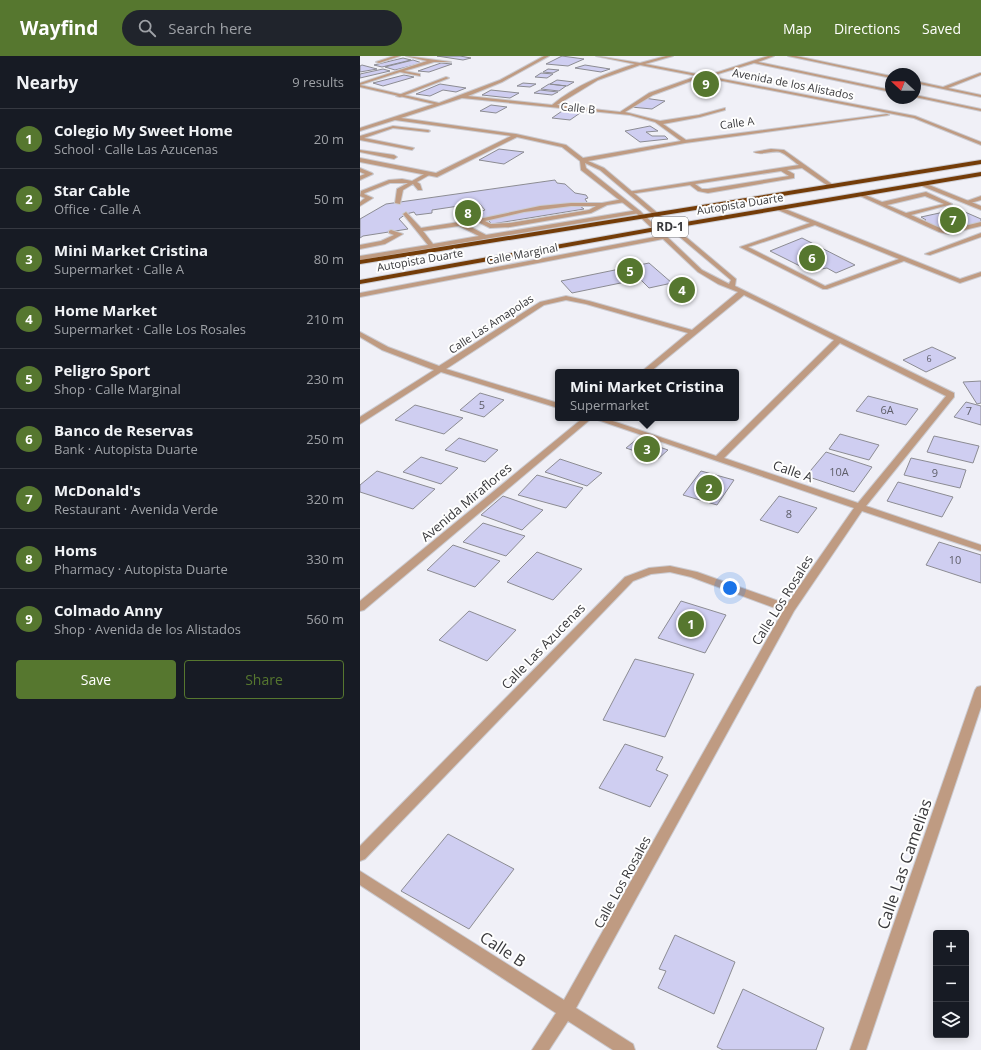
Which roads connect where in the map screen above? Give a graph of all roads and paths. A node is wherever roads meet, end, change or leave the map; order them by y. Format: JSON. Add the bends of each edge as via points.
{"nodes":[{"id":1,"x":398,"y":56,"type":"edge"},
{"id":2,"x":408,"y":56,"type":"edge"},
{"id":3,"x":547,"y":56,"type":"edge"},
{"id":4,"x":598,"y":56,"type":"edge"},
{"id":5,"x":620,"y":56,"type":"edge"},
{"id":6,"x":671,"y":56,"type":"edge"},
{"id":7,"x":772,"y":56,"type":"edge"},
{"id":8,"x":790,"y":56,"type":"edge"},
{"id":9,"x":610,"y":58,"type":"junction"},
{"id":10,"x":430,"y":60,"type":"junction"},
{"id":11,"x":378,"y":62,"type":"dead end"},
{"id":12,"x":449,"y":62,"type":"dead end"},
{"id":13,"x":754,"y":62,"type":"junction"},
{"id":14,"x":639,"y":64,"type":"junction"},
{"id":15,"x":400,"y":72,"type":"junction"},
{"id":16,"x":717,"y":73,"type":"dead end"},
{"id":17,"x":981,"y":74,"type":"edge"},
{"id":18,"x":419,"y":75,"type":"dead end"},
{"id":19,"x":701,"y":76,"type":"junction"},
{"id":20,"x":885,"y":76,"type":"edge"},
{"id":21,"x":447,"y":78,"type":"dead end"},
{"id":22,"x":921,"y":83,"type":"edge"},
{"id":23,"x":360,"y":85,"type":"edge"},
{"id":24,"x":944,"y":88,"type":"junction"},
{"id":25,"x":885,"y":90,"type":"edge"},
{"id":26,"x":398,"y":96,"type":"junction"},
{"id":27,"x":981,"y":96,"type":"edge"},
{"id":28,"x":462,"y":97,"type":"junction"},
{"id":29,"x":921,"y":97,"type":"edge"},
{"id":30,"x":974,"y":100,"type":"dead end"},
{"id":31,"x":966,"y":102,"type":"dead end"},
{"id":32,"x":438,"y":104,"type":"junction"},
{"id":33,"x":554,"y":105,"type":"junction"},
{"id":34,"x":959,"y":105,"type":"junction"},
{"id":35,"x":723,"y":109,"type":"dead end"},
{"id":36,"x":981,"y":110,"type":"edge"},
{"id":37,"x":621,"y":113,"type":"junction"},
{"id":38,"x":895,"y":113,"type":"junction"},
{"id":39,"x":395,"y":119,"type":"junction"},
{"id":40,"x":659,"y":123,"type":"junction"},
{"id":41,"x":360,"y":130,"type":"edge"},
{"id":42,"x":428,"y":131,"type":"dead end"},
{"id":43,"x":377,"y":132,"type":"junction"},
{"id":44,"x":392,"y":134,"type":"dead end"},
{"id":45,"x":508,"y":134,"type":"junction"},
{"id":46,"x":516,"y":135,"type":"junction"},
{"id":47,"x":360,"y":138,"type":"edge"},
{"id":48,"x":685,"y":142,"type":"junction"},
{"id":49,"x":981,"y":144,"type":"edge"},
{"id":50,"x":412,"y":149,"type":"dead end"},
{"id":51,"x":360,"y":151,"type":"edge"},
{"id":52,"x":757,"y":152,"type":"dead end"},
{"id":53,"x":394,"y":157,"type":"dead end"},
{"id":54,"x":360,"y":160,"type":"edge"},
{"id":55,"x":582,"y":160,"type":"junction"},
{"id":56,"x":981,"y":162,"type":"edge"},
{"id":57,"x":804,"y":166,"type":"junction"},
{"id":58,"x":781,"y":169,"type":"junction"},
{"id":59,"x":360,"y":170,"type":"edge"},
{"id":60,"x":428,"y":174,"type":"junction"},
{"id":61,"x":981,"y":174,"type":"edge"},
{"id":62,"x":437,"y":175,"type":"junction"},
{"id":63,"x":360,"y":178,"type":"edge"},
{"id":64,"x":411,"y":182,"type":"junction"},
{"id":65,"x":691,"y":183,"type":"junction"},
{"id":66,"x":924,"y":185,"type":"junction"},
{"id":67,"x":833,"y":187,"type":"junction"},
{"id":68,"x":630,"y":192,"type":"junction"},
{"id":69,"x":861,"y":195,"type":"junction"},
{"id":70,"x":981,"y":198,"type":"edge"},
{"id":71,"x":623,"y":201,"type":"junction"},
{"id":72,"x":967,"y":202,"type":"junction"},
{"id":73,"x":398,"y":203,"type":"dead end"},
{"id":74,"x":360,"y":204,"type":"edge"},
{"id":75,"x":882,"y":204,"type":"junction"},
{"id":76,"x":602,"y":206,"type":"junction"},
{"id":77,"x":981,"y":208,"type":"edge"},
{"id":78,"x":780,"y":209,"type":"junction"},
{"id":79,"x":406,"y":214,"type":"dead end"},
{"id":80,"x":641,"y":215,"type":"junction"},
{"id":81,"x":658,"y":215,"type":"junction"},
{"id":82,"x":905,"y":215,"type":"junction"},
{"id":83,"x":478,"y":221,"type":"junction"},
{"id":84,"x":815,"y":223,"type":"junction"},
{"id":85,"x":460,"y":224,"type":"junction"},
{"id":86,"x":981,"y":224,"type":"edge"},
{"id":87,"x":671,"y":226,"type":"junction"},
{"id":88,"x":656,"y":228,"type":"junction"},
{"id":89,"x":413,"y":231,"type":"junction"},
{"id":90,"x":391,"y":232,"type":"dead end"},
{"id":91,"x":400,"y":234,"type":"junction"},
{"id":92,"x":981,"y":235,"type":"edge"},
{"id":93,"x":486,"y":237,"type":"junction"},
{"id":94,"x":665,"y":237,"type":"junction"},
{"id":95,"x":431,"y":245,"type":"junction"},
{"id":96,"x":360,"y":247,"type":"edge"},
{"id":97,"x":928,"y":254,"type":"dead end"},
{"id":98,"x":360,"y":258,"type":"edge"},
{"id":99,"x":904,"y":259,"type":"junction"},
{"id":100,"x":360,"y":262,"type":"edge"},
{"id":101,"x":981,"y":274,"type":"edge"},
{"id":102,"x":360,"y":282,"type":"edge"},
{"id":103,"x":731,"y":287,"type":"junction"},
{"id":104,"x":743,"y":292,"type":"junction"},
{"id":105,"x":360,"y":295,"type":"edge"},
{"id":106,"x":694,"y":333,"type":"junction"},
{"id":107,"x":360,"y":334,"type":"edge"},
{"id":108,"x":838,"y":340,"type":"junction"},
{"id":109,"x":649,"y":369,"type":"edge"},
{"id":110,"x":441,"y":370,"type":"junction"},
{"id":111,"x":555,"y":405,"type":"edge"},
{"id":112,"x":360,"y":421,"type":"edge"},
{"id":113,"x":584,"y":421,"type":"edge"},
{"id":114,"x":605,"y":421,"type":"edge"},
{"id":115,"x":718,"y":459,"type":"junction"},
{"id":116,"x":859,"y":508,"type":"junction"},
{"id":117,"x":981,"y":548,"type":"edge"},
{"id":118,"x":360,"y":607,"type":"edge"},
{"id":119,"x":789,"y":609,"type":"junction"},
{"id":120,"x":981,"y":690,"type":"edge"},
{"id":121,"x":360,"y":855,"type":"edge"},
{"id":122,"x":360,"y":877,"type":"edge"},
{"id":123,"x":566,"y":1011,"type":"junction"},
{"id":124,"x":540,"y":1050,"type":"edge"},
{"id":125,"x":627,"y":1050,"type":"edge"},
{"id":126,"x":858,"y":1050,"type":"edge"}],
"edges":[{"from":1,"to":11,"type":"street"},
{"from":2,"to":10,"type":"street"},
{"from":3,"to":28,"type":"street","via":[[501,81]]},
{"from":4,"to":9,"type":"street","name":"Avenida de los Alistados"},
{"from":5,"to":9,"type":"street"},
{"from":6,"to":14,"type":"street"},
{"from":7,"to":13,"type":"street"},
{"from":8,"to":20,"type":"street"},
{"from":9,"to":14,"type":"street","name":"Avenida de los Alistados"},
{"from":10,"to":12,"type":"street"},
{"from":10,"to":15,"type":"street","via":[[432,61]]},
{"from":13,"to":16,"type":"street"},
{"from":13,"to":25,"type":"street"},
{"from":14,"to":19,"type":"street","name":"Avenida de los Alistados"},
{"from":14,"to":33,"type":"street","via":[[586,83]]},
{"from":15,"to":18,"type":"street"},
{"from":15,"to":23,"type":"street"},
{"from":17,"to":24,"type":"street"},
{"from":19,"to":37,"type":"street","via":[[651,94]]},
{"from":19,"to":38,"type":"street","name":"Avenida de los Alistados"},
{"from":21,"to":26,"type":"street"},
{"from":22,"to":24,"type":"street"},
{"from":23,"to":26,"type":"street"},
{"from":24,"to":27,"type":"street"},
{"from":26,"to":32,"type":"street"},
{"from":27,"to":30,"type":"street"},
{"from":28,"to":32,"type":"street"},
{"from":28,"to":33,"type":"street","name":"Calle B"},
{"from":29,"to":34,"type":"street"},
{"from":31,"to":34,"type":"street"},
{"from":32,"to":39,"type":"street"},
{"from":33,"to":37,"type":"street","name":"Calle B"},
{"from":34,"to":36,"type":"street"},
{"from":35,"to":40,"type":"street"},
{"from":37,"to":40,"type":"street","name":"Calle B"},
{"from":38,"to":48,"type":"street","name":"Calle A"},
{"from":38,"to":49,"type":"street","name":"Avenida de los Alistados","via":[[915,117]]},
{"from":39,"to":41,"type":"street"},
{"from":39,"to":45,"type":"street"},
{"from":40,"to":48,"type":"street","name":"Calle B"},
{"from":42,"to":43,"type":"street","via":[[396,126]]},
{"from":43,"to":44,"type":"street"},
{"from":43,"to":47,"type":"street"},
{"from":45,"to":46,"type":"street"},
{"from":45,"to":60,"type":"street"},
{"from":46,"to":55,"type":"street","via":[[564,146]]},
{"from":46,"to":62,"type":"street"},
{"from":47,"to":50,"type":"street"},
{"from":48,"to":55,"type":"street","name":"Calle A"},
{"from":51,"to":53,"type":"street"},
{"from":52,"to":57,"type":"street","via":[[782,151]]},
{"from":54,"to":60,"type":"street"},
{"from":55,"to":68,"type":"street","via":[[602,169]]},
{"from":55,"to":71,"type":"street","name":"Calle Los Rosales","via":[[582,168]]},
{"from":56,"to":67,"type":"highway","name":"Autopista Duarte","number":"RD-1"},
{"from":57,"to":58,"type":"street"},
{"from":57,"to":67,"type":"street"},
{"from":58,"to":65,"type":"street"},
{"from":58,"to":65,"type":"street","via":[[792,177],[708,190],[700,190]]},
{"from":59,"to":63,"type":"street","via":[[370,174]]},
{"from":60,"to":62,"type":"street"},
{"from":60,"to":64,"type":"street"},
{"from":61,"to":66,"type":"highway","name":"Autopista Duarte","number":"RD-1"},
{"from":62,"to":64,"type":"street","via":[[418,187]]},
{"from":64,"to":73,"type":"street","via":[[400,189]]},
{"from":64,"to":74,"type":"street","via":[[391,180],[363,192],[361,195],[370,198]]},
{"from":65,"to":68,"type":"street"},
{"from":66,"to":69,"type":"highway","name":"Autopista Duarte","number":"RD-1"},
{"from":66,"to":72,"type":"street"},
{"from":67,"to":81,"type":"highway","name":"Autopista Duarte","number":"RD-1"},
{"from":68,"to":81,"type":"street"},
{"from":69,"to":75,"type":"street"},
{"from":69,"to":78,"type":"highway","name":"Autopista Duarte","number":"RD-1"},
{"from":70,"to":72,"type":"street"},
{"from":71,"to":76,"type":"street"},
{"from":71,"to":80,"type":"street","name":"Calle Los Rosales"},
{"from":72,"to":77,"type":"street"},
{"from":75,"to":82,"type":"street"},
{"from":75,"to":82,"type":"street","via":[[926,194],[949,204]]},
{"from":76,"to":83,"type":"street","via":[[569,204]]},
{"from":76,"to":83,"type":"street","via":[[591,211],[510,225],[490,226]]},
{"from":78,"to":84,"type":"street"},
{"from":78,"to":87,"type":"highway","name":"Autopista Duarte","number":"RD-1"},
{"from":79,"to":89,"type":"street"},
{"from":80,"to":81,"type":"highway","name":"Autopista Duarte","number":"RD-1"},
{"from":80,"to":88,"type":"street","name":"Calle Los Rosales"},
{"from":80,"to":93,"type":"street"},
{"from":80,"to":100,"type":"highway","name":"Autopista Duarte","number":"RD-1"},
{"from":81,"to":87,"type":"street"},
{"from":82,"to":86,"type":"street","via":[[945,232]]},
{"from":83,"to":85,"type":"street","via":[[471,220]]},
{"from":84,"to":99,"type":"street"},
{"from":84,"to":99,"type":"street","via":[[743,247],[825,288]]},
{"from":85,"to":89,"type":"street"},
{"from":85,"to":93,"type":"street"},
{"from":87,"to":88,"type":"highway","name":"Autopista Duarte","number":"RD-1"},
{"from":87,"to":103,"type":"street","via":[[734,280]]},
{"from":88,"to":94,"type":"street","name":"Calle Los Rosales"},
{"from":88,"to":102,"type":"highway","name":"Autopista Duarte","number":"RD-1"},
{"from":89,"to":91,"type":"street"},
{"from":89,"to":95,"type":"street"},
{"from":90,"to":91,"type":"street"},
{"from":91,"to":96,"type":"street","via":[[383,243]]},
{"from":92,"to":97,"type":"street"},
{"from":93,"to":95,"type":"street"},
{"from":94,"to":103,"type":"street","name":"Calle Los Rosales","via":[[700,271]]},
{"from":94,"to":105,"type":"street","name":"Calle Marginal"},
{"from":95,"to":98,"type":"street"},
{"from":99,"to":101,"type":"street","via":[[960,281]]},
{"from":103,"to":104,"type":"street","name":"Calle Los Rosales"},
{"from":104,"to":106,"type":"street"},
{"from":104,"to":108,"type":"street","name":"Calle Los Rosales"},
{"from":106,"to":109,"type":"street"},
{"from":106,"to":110,"type":"street","name":"Calle Las Amapolas","via":[[566,298],[542,303]]},
{"from":107,"to":110,"type":"street","via":[[368,341]]},
{"from":108,"to":115,"type":"street"},
{"from":108,"to":116,"type":"street","name":"Calle Los Rosales","via":[[951,395]]},
{"from":110,"to":111,"type":"street"},
{"from":110,"to":112,"type":"street","name":"Calle Las Amapolas"},
{"from":113,"to":118,"type":"street","name":"Avenida Miraflores"},
{"from":114,"to":115,"type":"street","name":"Calle A"},
{"from":115,"to":116,"type":"street","name":"Calle A"},
{"from":116,"to":117,"type":"street","name":"Calle A"},
{"from":116,"to":119,"type":"street","name":"Calle Los Rosales"},
{"from":119,"to":121,"type":"street","name":"Calle Las Azucenas","via":[[693,574],[670,569],[649,571],[629,579]]},
{"from":119,"to":123,"type":"street","name":"Calle Los Rosales"},
{"from":120,"to":126,"type":"street","name":"Calle Las Camelias"},
{"from":122,"to":123,"type":"street","name":"Calle B"},
{"from":123,"to":124,"type":"street","name":"Calle Los Rosales"},
{"from":123,"to":125,"type":"street","name":"Calle B"}]}
